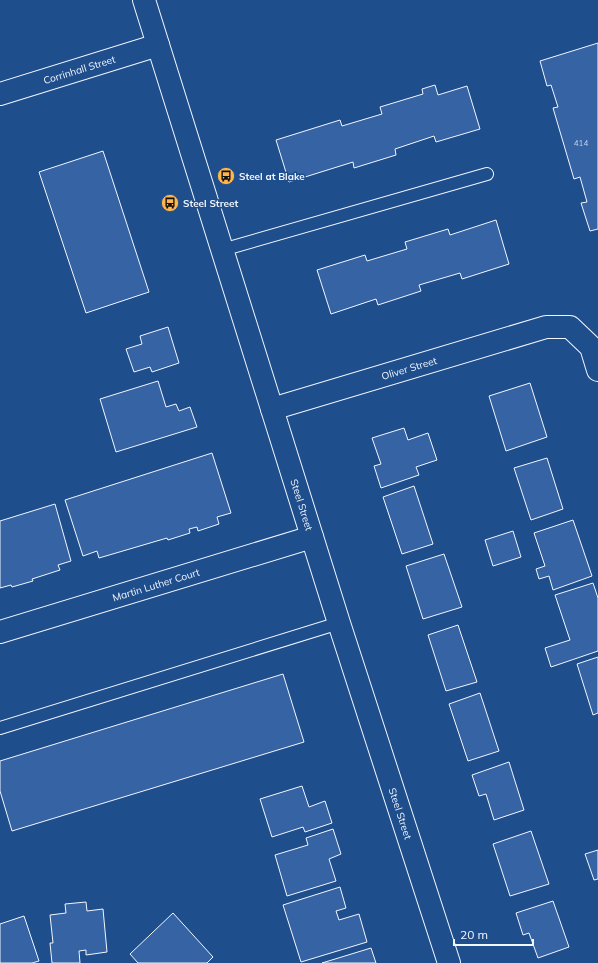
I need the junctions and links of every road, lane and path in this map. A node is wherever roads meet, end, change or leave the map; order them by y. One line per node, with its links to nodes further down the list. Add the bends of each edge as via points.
1 (144, 0): 2 (street, Steel Street)
2 (158, 45): 3 (street, Corrinhall Street); 5 (street, Steel Street)
3 (0, 94)
4 (487, 174): 5 (lane)
5 (222, 250): 7 (street, Steel Street)
6 (598, 370): 7 (street, Oliver Street, via 591,347 570,327 546,327)
7 (272, 408): 8 (street, Steel Street)
8 (312, 537): 9 (street, Steel Street); 10 (street, Martin Luther Court)
9 (339, 623): 11 (lane); 12 (street, Steel Street)
10 (0, 632)
11 (0, 728)
12 (449, 963)

